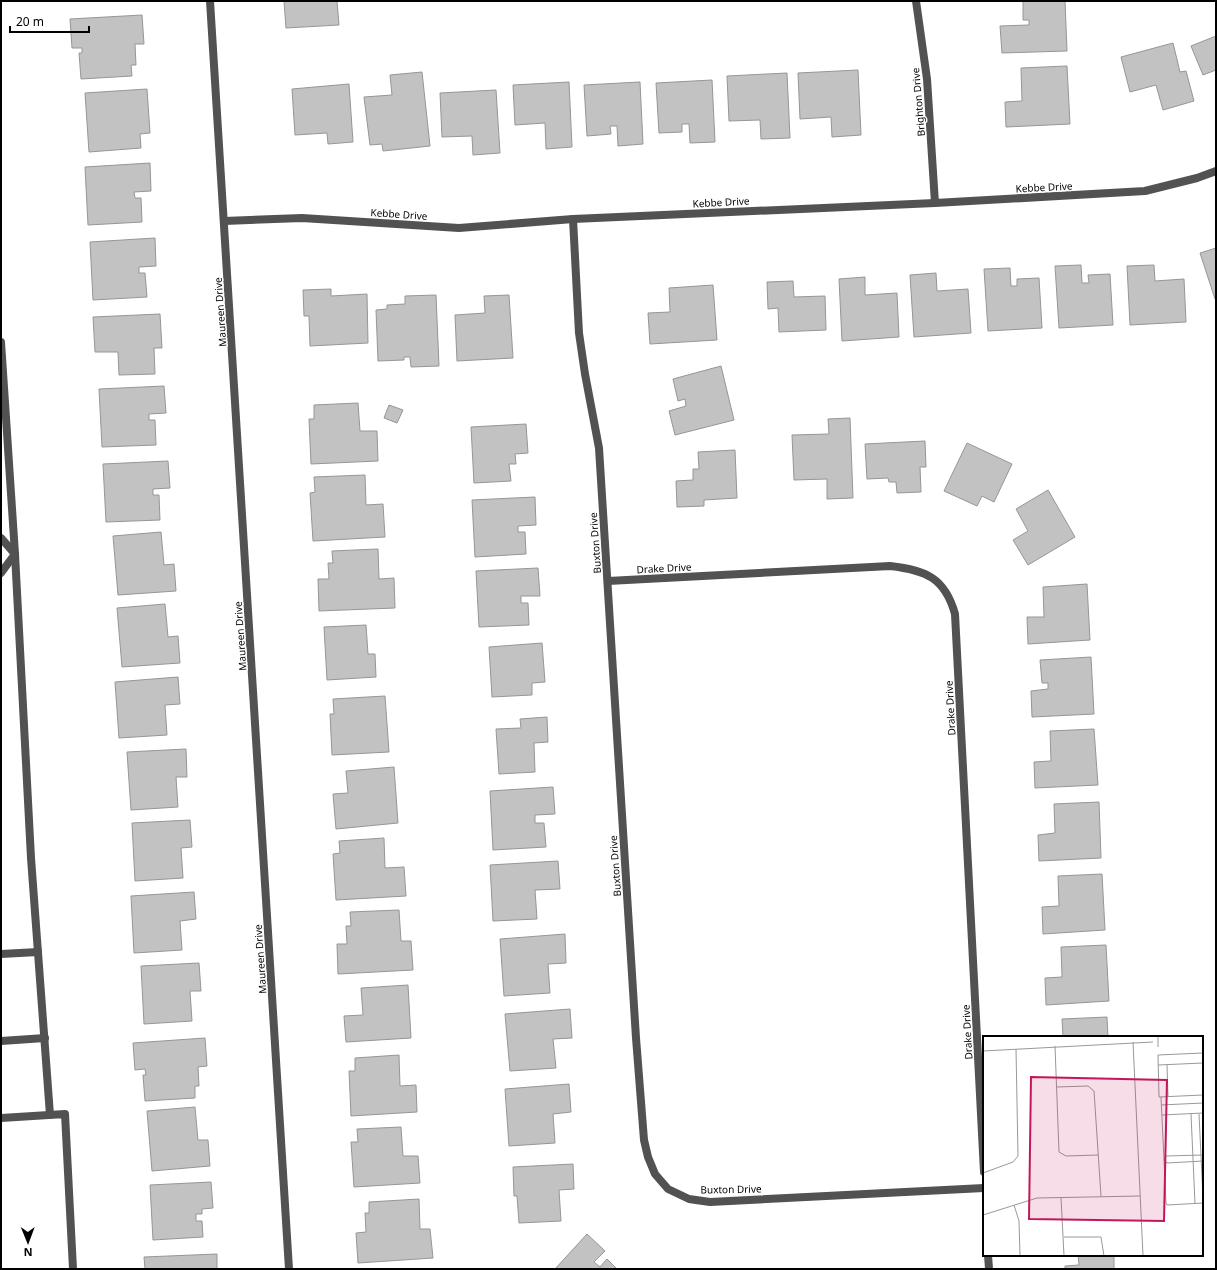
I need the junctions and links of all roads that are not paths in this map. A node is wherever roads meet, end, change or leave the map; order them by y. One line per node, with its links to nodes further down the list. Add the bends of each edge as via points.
1 (210, 1): 6 (street, Maureen Drive)
2 (916, 1): 4 (street, Brighton Drive, via 926,79)
3 (1216, 171): 4 (street, Kebbe Drive, via 1145,191)
4 (935, 203): 5 (street, Kebbe Drive)
5 (573, 219): 6 (street, Kebbe Drive, via 459,228 302,218); 11 (street, Buxton Drive, via 579,333 599,448)
6 (224, 221): 22 (street, Maureen Drive)
7 (1, 342): 9 (street)
8 (1, 538): 9 (street)
9 (15, 554): 10 (street); 12 (street)
10 (1, 573)
11 (608, 580): 18 (street, Drake Drive, via 890,566 919,572 934,579 944,588 955,614); 19 (street, Buxton Drive, via 637,1054 644,1140 655,1174 668,1189 689,1199 710,1202)
12 (38, 952): 13 (street); 14 (street)
13 (1, 954)
14 (45, 1038): 15 (street); 16 (street)
15 (1, 1041)
16 (50, 1115): 17 (street); 21 (street, via 65,1114)
17 (1, 1118)
18 (983, 1153)
19 (983, 1188)
20 (988, 1256): 23 (street)
21 (73, 1269)
22 (289, 1269)
23 (989, 1269)

